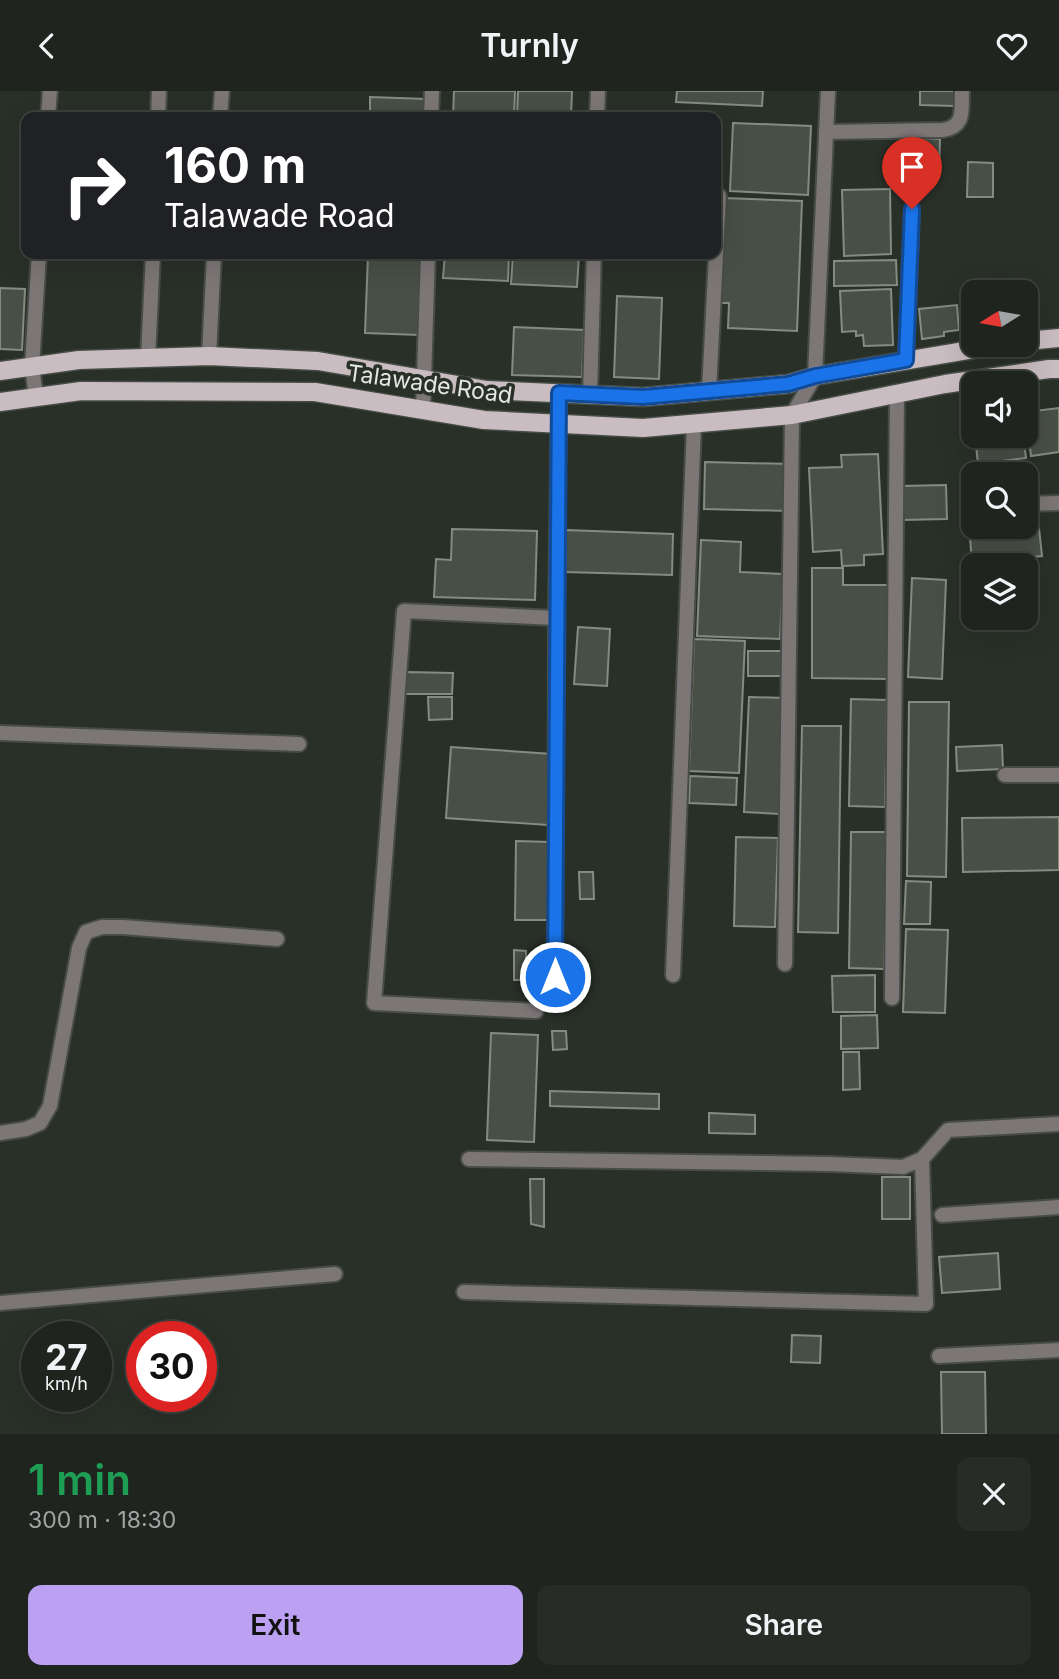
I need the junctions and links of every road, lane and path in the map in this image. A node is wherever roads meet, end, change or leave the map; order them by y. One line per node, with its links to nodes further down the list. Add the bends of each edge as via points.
1 (50, 91): 8 (street)
2 (159, 91): 9 (street)
3 (222, 91): 10 (street)
4 (432, 91): 11 (street)
5 (598, 91): 12 (street)
6 (828, 91): 13 (street)
7 (962, 91): 13 (street, via 959,123 954,128)
8 (48, 112)
9 (158, 112)
10 (220, 112)
11 (431, 112)
12 (597, 112)
13 (826, 132): 30 (street)
14 (912, 209): 26 (street)
15 (39, 259): 27 (street)
16 (153, 259): 25 (street)
17 (214, 259): 24 (street)
18 (428, 259): 31 (street)
19 (594, 259): 34 (street)
20 (716, 259): 32 (street)
21 (1059, 338): 22 (main road)
22 (1038, 340)
23 (961, 351): 26 (main road, Talawade Road)
24 (209, 356): 25 (main road, Talawade Road); 31 (main road, Talawade Road, via 318,361)
25 (148, 357): 27 (main road, Talawade Road)
26 (906, 360): 30 (main road, Talawade Road)
27 (32, 366): 29 (main road, Talawade Road); 36 (street)
28 (1059, 369): 35 (main road, Talawade Road)
29 (0, 371)
30 (815, 376): 32 (main road, Talawade Road, via 788,384); 39 (street)
31 (424, 379): 33 (main road, Talawade Road, via 487,390); 38 (street)
32 (709, 391): 34 (main road, Talawade Road, via 643,397)
33 (559, 393): 34 (main road, Talawade Road); 40 (street)
34 (590, 394)
35 (897, 394): 39 (main road, Talawade Road); 53 (street)
36 (36, 397): 37 (main road, Talawade Road); 38 (main road, Talawade Road, via 81,391 315,392)
37 (0, 402)
38 (423, 410): 40 (main road, Talawade Road, via 484,421)
39 (792, 415): 41 (main road, Talawade Road); 50 (street)
40 (558, 423): 41 (main road, Talawade Road, via 643,428); 44 (street)
41 (694, 424): 51 (street)
42 (1059, 503): 43 (street)
43 (1038, 504)
44 (556, 618): 52 (street); 54 (street, via 404,611 374,1003)
45 (0, 733): 46 (street)
46 (299, 744)
47 (1005, 775): 48 (street)
48 (1059, 775)
49 (277, 939): 56 (street, via 122,927 86,932 79,948 50,1106 40,1123)
50 (785, 964)
51 (673, 975)
52 (555, 977)
53 (892, 998)
54 (536, 1010)
55 (1059, 1124): 58 (street, via 948,1130)
56 (0, 1133)
57 (469, 1159): 58 (street, via 903,1167)
58 (922, 1159): 62 (street, via 926,1304)
59 (1059, 1207): 60 (street)
60 (942, 1215)
61 (334, 1274): 63 (street)
62 (464, 1292)
63 (0, 1303)
64 (1059, 1349): 65 (street)
65 (939, 1356)

